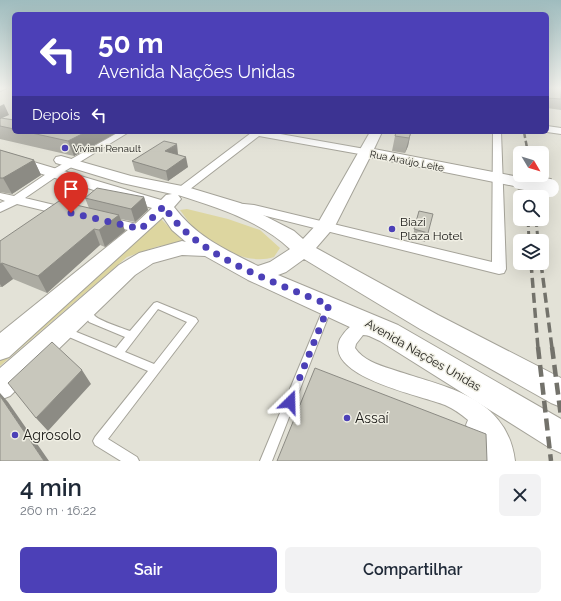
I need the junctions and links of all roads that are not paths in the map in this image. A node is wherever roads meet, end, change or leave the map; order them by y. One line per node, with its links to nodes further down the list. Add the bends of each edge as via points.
1 (549, 129): 2 (street)
2 (561, 131)
3 (122, 134): 11 (street)
4 (253, 134): 15 (street)
5 (267, 134): 9 (street, Rua Araújo Leite)
6 (375, 134): 9 (main road)
7 (497, 134): 13 (street)
8 (0, 144): 11 (main road)
9 (365, 152): 13 (main road, Rua Araújo Leite); 23 (main road)
10 (0, 156): 12 (main road)
11 (72, 163): 12 (street); 15 (main road, via 128,180)
12 (56, 172): 17 (street); 18 (main road)
13 (499, 178): 14 (main road, Rua Araújo Leite, bridge); 23 (street, via 499,269)
14 (556, 189)
15 (181, 191): 18 (main road); 19 (main road)
16 (0, 196): 17 (street)
17 (15, 200): 20 (street); 21 (street)
18 (164, 206): 19 (main road, via 204,204); 24 (main road); 25 (main road, Avenida Nações Unidas, via 179,226)
19 (234, 207): 23 (street, via 254,209); 26 (main road, via 287,236)
20 (0, 208)
21 (82, 215)
22 (96, 219): 24 (street)
23 (326, 226): 26 (main road)
24 (141, 229): 34 (main road)
25 (209, 250): 27 (main road, Avenida Nações Unidas); 29 (main road, via 182,248 146,258 127,270)
26 (304, 250): 27 (main road, via 278,267); 38 (main road, via 429,322)
27 (256, 274): 28 (main road, Avenida Nações Unidas)
28 (329, 305): 30 (main road, Avenida Nações Unidas); 41 (lane)
29 (85, 309): 32 (lane, via 92,319); 33 (main road)
30 (355, 317): 31 (main road, Avenida Nações Unidas); 42 (street, via 342,342 342,352 347,358 366,373 457,409 472,419 487,434)
31 (389, 333): 39 (main road, Avenida Nações Unidas); 43 (street, via 360,328 346,346 346,351 372,372 458,401 478,415 496,433)
32 (132, 336): 35 (lane); 36 (lane, via 157,305 193,321)
33 (51, 340): 35 (lane, via 69,333); 37 (main road)
34 (0, 349)
35 (118, 353): 36 (lane)
36 (155, 369): 40 (lane, via 99,441)
37 (0, 386)
38 (561, 393)
39 (561, 436)
40 (133, 461)
41 (266, 461)
42 (493, 461)
43 (504, 461)

